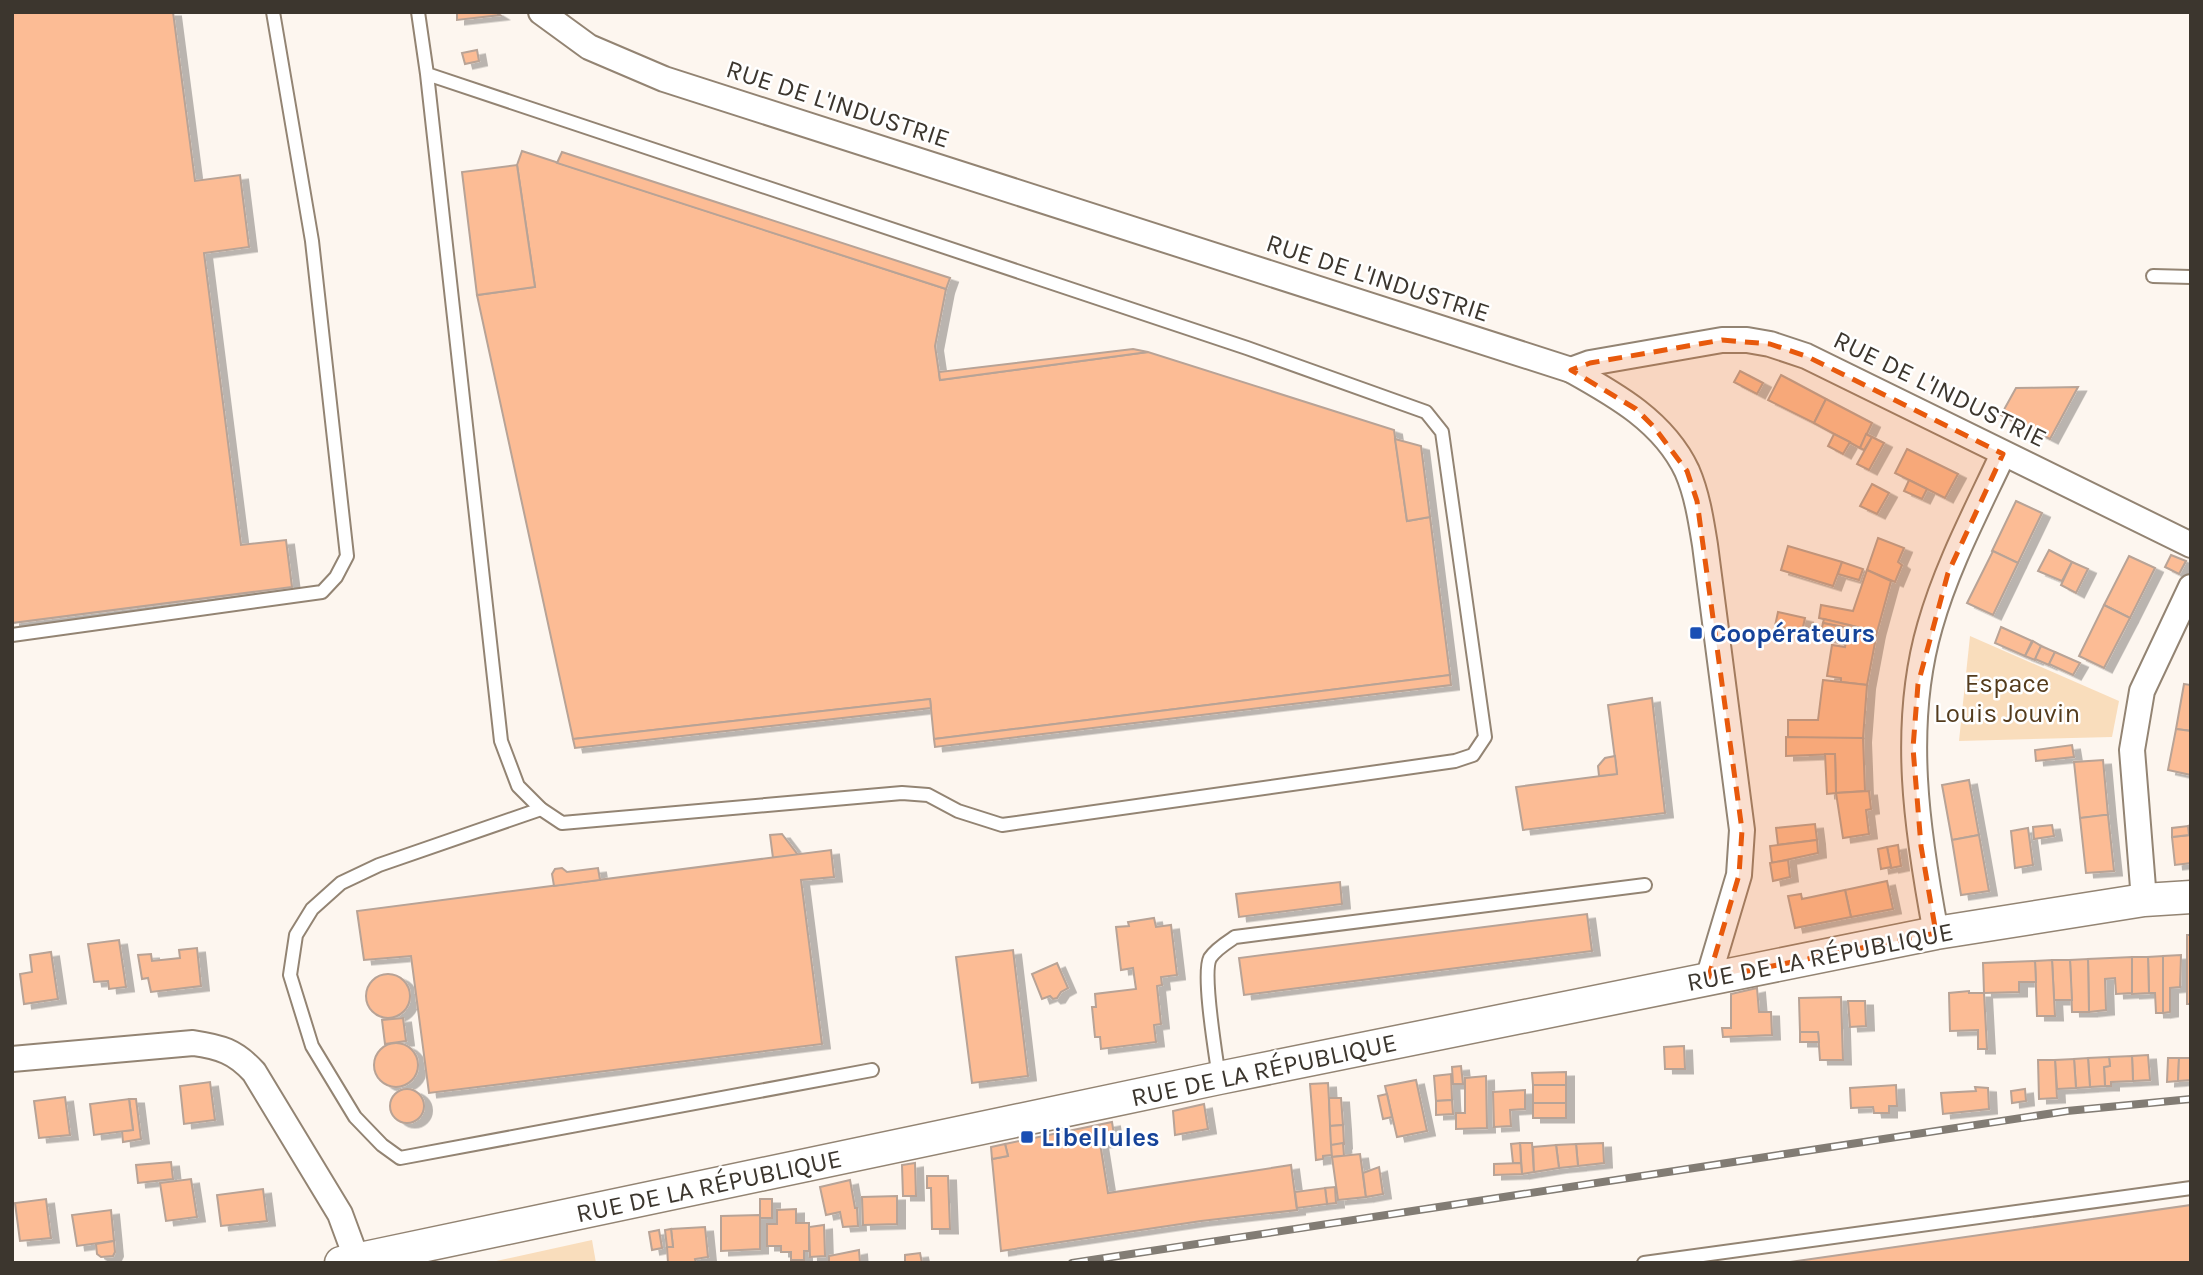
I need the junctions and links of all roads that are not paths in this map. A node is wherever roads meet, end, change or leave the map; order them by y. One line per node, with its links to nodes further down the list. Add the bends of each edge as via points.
1 (273, 12): 11 (lane, via 312,241 347,556 323,592)
2 (418, 12): 4 (lane)
3 (541, 12): 7 (street, RUE DE L'INDUSTRIE, via 589,47 664,79)
4 (427, 74): 12 (lane, via 502,741 518,786); 12 (lane, via 1247,348 1426,412 1442,432 1485,737 1473,755 1002,825 958,811 928,795 902,793 562,822)
5 (2153, 276): 6 (lane)
6 (2191, 277)
7 (1570, 370): 8 (street, RUE DE L'INDUSTRIE, via 1722,340 1770,344 1806,356); 17 (street, via 1610,391 1654,427 1687,471 1697,501 1742,830 1738,875)
8 (2003, 454): 9 (street, RUE DE L'INDUSTRIE); 16 (street, via 1948,573 1929,627 1918,684 1914,761 1921,846)
9 (2191, 545)
10 (2191, 587): 15 (street, via 2142,691 2132,750)
11 (12, 635)
12 (541, 809): 19 (lane, via 379,865 341,883 312,909 296,935 289,975 312,1046 355,1117 382,1145 400,1158)
13 (1645, 885): 20 (lane, via 1235,937 1209,960 1208,992)
14 (2191, 897): 15 (street, RUE DE LA RÉPUBLIQUE)
15 (2144, 900): 16 (street, RUE DE LA RÉPUBLIQUE)
16 (1936, 933): 17 (street, RUE DE LA RÉPUBLIQUE)
17 (1708, 979): 20 (street, RUE DE LA RÉPUBLIQUE)
18 (12, 1059): 22 (street, via 193,1043 220,1047 243,1060 340,1214)
19 (872, 1070)
20 (1219, 1078): 22 (street, RUE DE LA RÉPUBLIQUE)
21 (2191, 1188): 23 (lane)
22 (349, 1261)
23 (1644, 1263)

